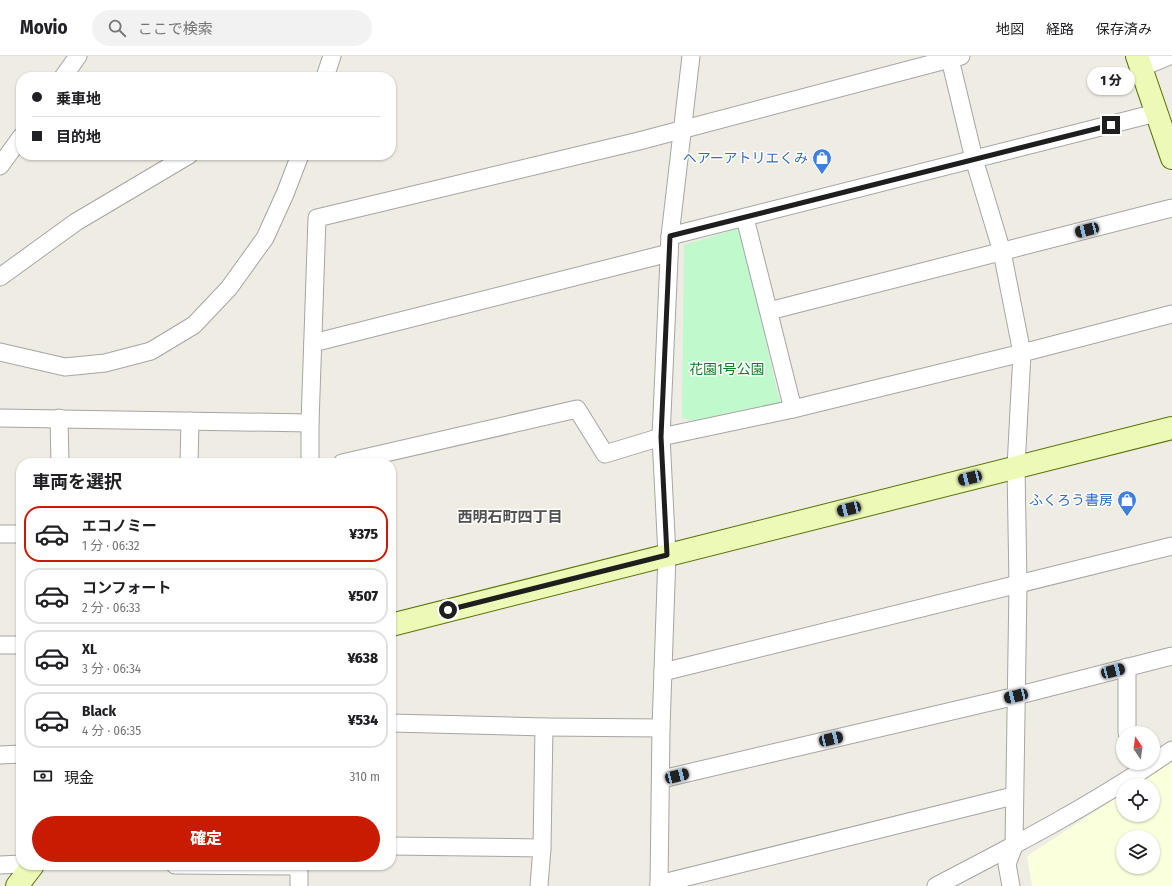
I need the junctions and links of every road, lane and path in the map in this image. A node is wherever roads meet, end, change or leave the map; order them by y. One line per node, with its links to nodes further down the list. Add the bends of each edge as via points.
1 (78, 56): 7 (street)
2 (332, 56): 8 (street)
3 (691, 56): 10 (street)
4 (1169, 56): 6 (street)
5 (956, 57): 10 (street); 13 (street)
6 (1139, 62): 9 (street)
7 (67, 72)
8 (327, 72)
9 (1156, 113): 12 (street); 13 (street)
10 (682, 129): 19 (street); 25 (street, via 317,218)
11 (16, 143): 16 (street)
12 (1172, 158)
13 (974, 159): 18 (street); 20 (street)
14 (181, 160): 22 (street, via 76,222)
15 (298, 160): 26 (street, via 266,238 229,288 194,325 152,351 105,363 65,367)
16 (0, 166)
17 (1172, 208): 20 (street)
18 (745, 218): 19 (street); 23 (street)
19 (670, 236): 21 (street)
20 (1002, 252): 23 (street); 27 (street)
21 (669, 253): 25 (street); 34 (street)
22 (0, 277)
23 (769, 311): 28 (street)
24 (1172, 314): 27 (street)
25 (313, 343): 32 (street)
26 (0, 352)
27 (1022, 353): 28 (street); 39 (street)
28 (793, 409): 34 (street)
29 (0, 418): 30 (street)
30 (59, 418): 31 (street); 35 (street)
31 (190, 421): 32 (street); 36 (street)
32 (310, 423): 37 (street)
33 (1172, 428): 39 (street)
34 (661, 437): 38 (street, via 605,454 577,409); 43 (street)
35 (60, 458)
36 (189, 458)
37 (310, 458)
38 (364, 458)
39 (1016, 467): 43 (street); 44 (street)
40 (0, 534): 41 (street)
41 (16, 534)
42 (1172, 546): 44 (street)
43 (667, 555): 45 (street); 50 (street)
44 (1018, 585): 50 (street); 51 (street)
45 (396, 624)
46 (0, 645): 47 (street)
47 (16, 646)
48 (1172, 656): 49 (street)
49 (1127, 667): 51 (street); 53 (street)
50 (663, 672): 55 (street)
51 (1016, 696): 60 (street); 62 (street)
52 (396, 723): 54 (street)
53 (1127, 726)
54 (544, 727): 55 (street); 65 (street)
55 (661, 728): 60 (street)
56 (1172, 750): 59 (street)
57 (16, 754): 58 (street)
58 (0, 755)
59 (1132, 778)
60 (662, 779): 70 (street)
61 (1116, 788): 64 (street)
62 (1014, 796): 64 (street); 70 (street)
63 (396, 846): 65 (street)
64 (1014, 846): 74 (street); 75 (street, via 1007,864)
65 (542, 848): 73 (street)
66 (0, 864): 67 (street)
67 (16, 864)
68 (29, 870): 71 (street)
69 (299, 870): 72 (street)
70 (659, 885)
71 (17, 886)
72 (299, 886)
73 (539, 886)
74 (936, 886)
75 (1011, 886)

